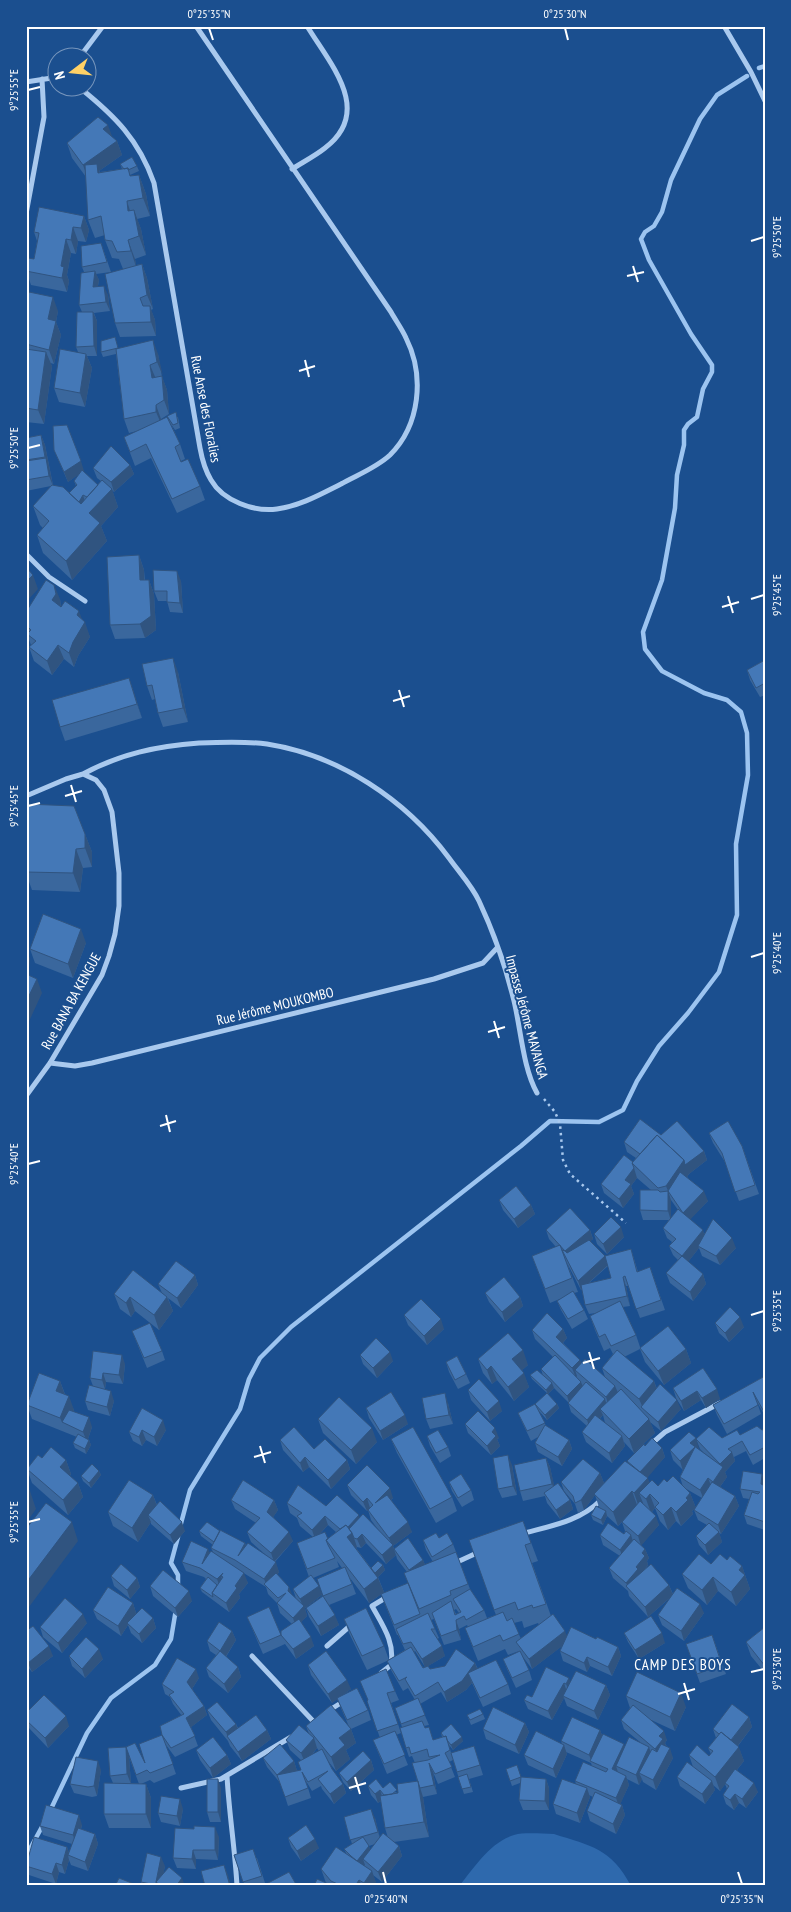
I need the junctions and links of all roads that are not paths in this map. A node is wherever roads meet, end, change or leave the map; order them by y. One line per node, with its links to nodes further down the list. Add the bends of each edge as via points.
1 (103, 26): 5 (street)
2 (196, 26): 11 (street, Rue Anse des Floralies)
3 (307, 26): 11 (street, via 337,76 348,110 334,139)
4 (724, 26): 10 (street)
5 (86, 48)
6 (48, 78): 7 (street)
7 (42, 79): 8 (street); 12 (street, via 44,117)
8 (26, 82)
9 (91, 98): 11 (street, Rue Anse des Floralies, via 125,128 147,164 154,183 204,467 215,486 231,500 255,508 277,509 308,500 389,456 405,435 418,391 416,368 407,339)
10 (765, 102)
11 (292, 169)
12 (26, 214)
13 (26, 554): 14 (street, via 49,578)
14 (85, 601)
15 (83, 774): 16 (street); 17 (street, Impasse Jérôme MAVANGA, via 148,748 212,742 268,744 331,763 381,791 421,824 479,900); 18 (street, Rue BANA BA KENGUE, via 96,780 104,790 112,812 119,906 110,956 102,975)
16 (26, 796)
17 (497, 948): 18 (street, Rue Jérôme MOUKOMBO, via 483,963 434,978 92,1063 74,1066); 19 (street, Impasse Jérôme MAVANGA, via 514,1001 530,1077)
18 (50, 1063): 20 (street, Rue BANA BA KENGUE)
19 (538, 1093)
20 (26, 1096)
21 (728, 1398): 22 (street, via 665,1432)
22 (646, 1450)
23 (605, 1495): 24 (street, via 580,1516 565,1523)
24 (512, 1536)
25 (482, 1550): 26 (street)
26 (451, 1565)
27 (393, 1593): 28 (street)
28 (372, 1606): 29 (street); 33 (street, via 390,1640 393,1654 391,1665)
29 (366, 1612)
30 (353, 1623): 31 (street)
31 (327, 1646)
32 (252, 1656): 34 (street, via 311,1723)
33 (374, 1678)
34 (348, 1698)
35 (296, 1734): 36 (street)
36 (227, 1776): 37 (street); 38 (street)
37 (181, 1788)
38 (237, 1886)

